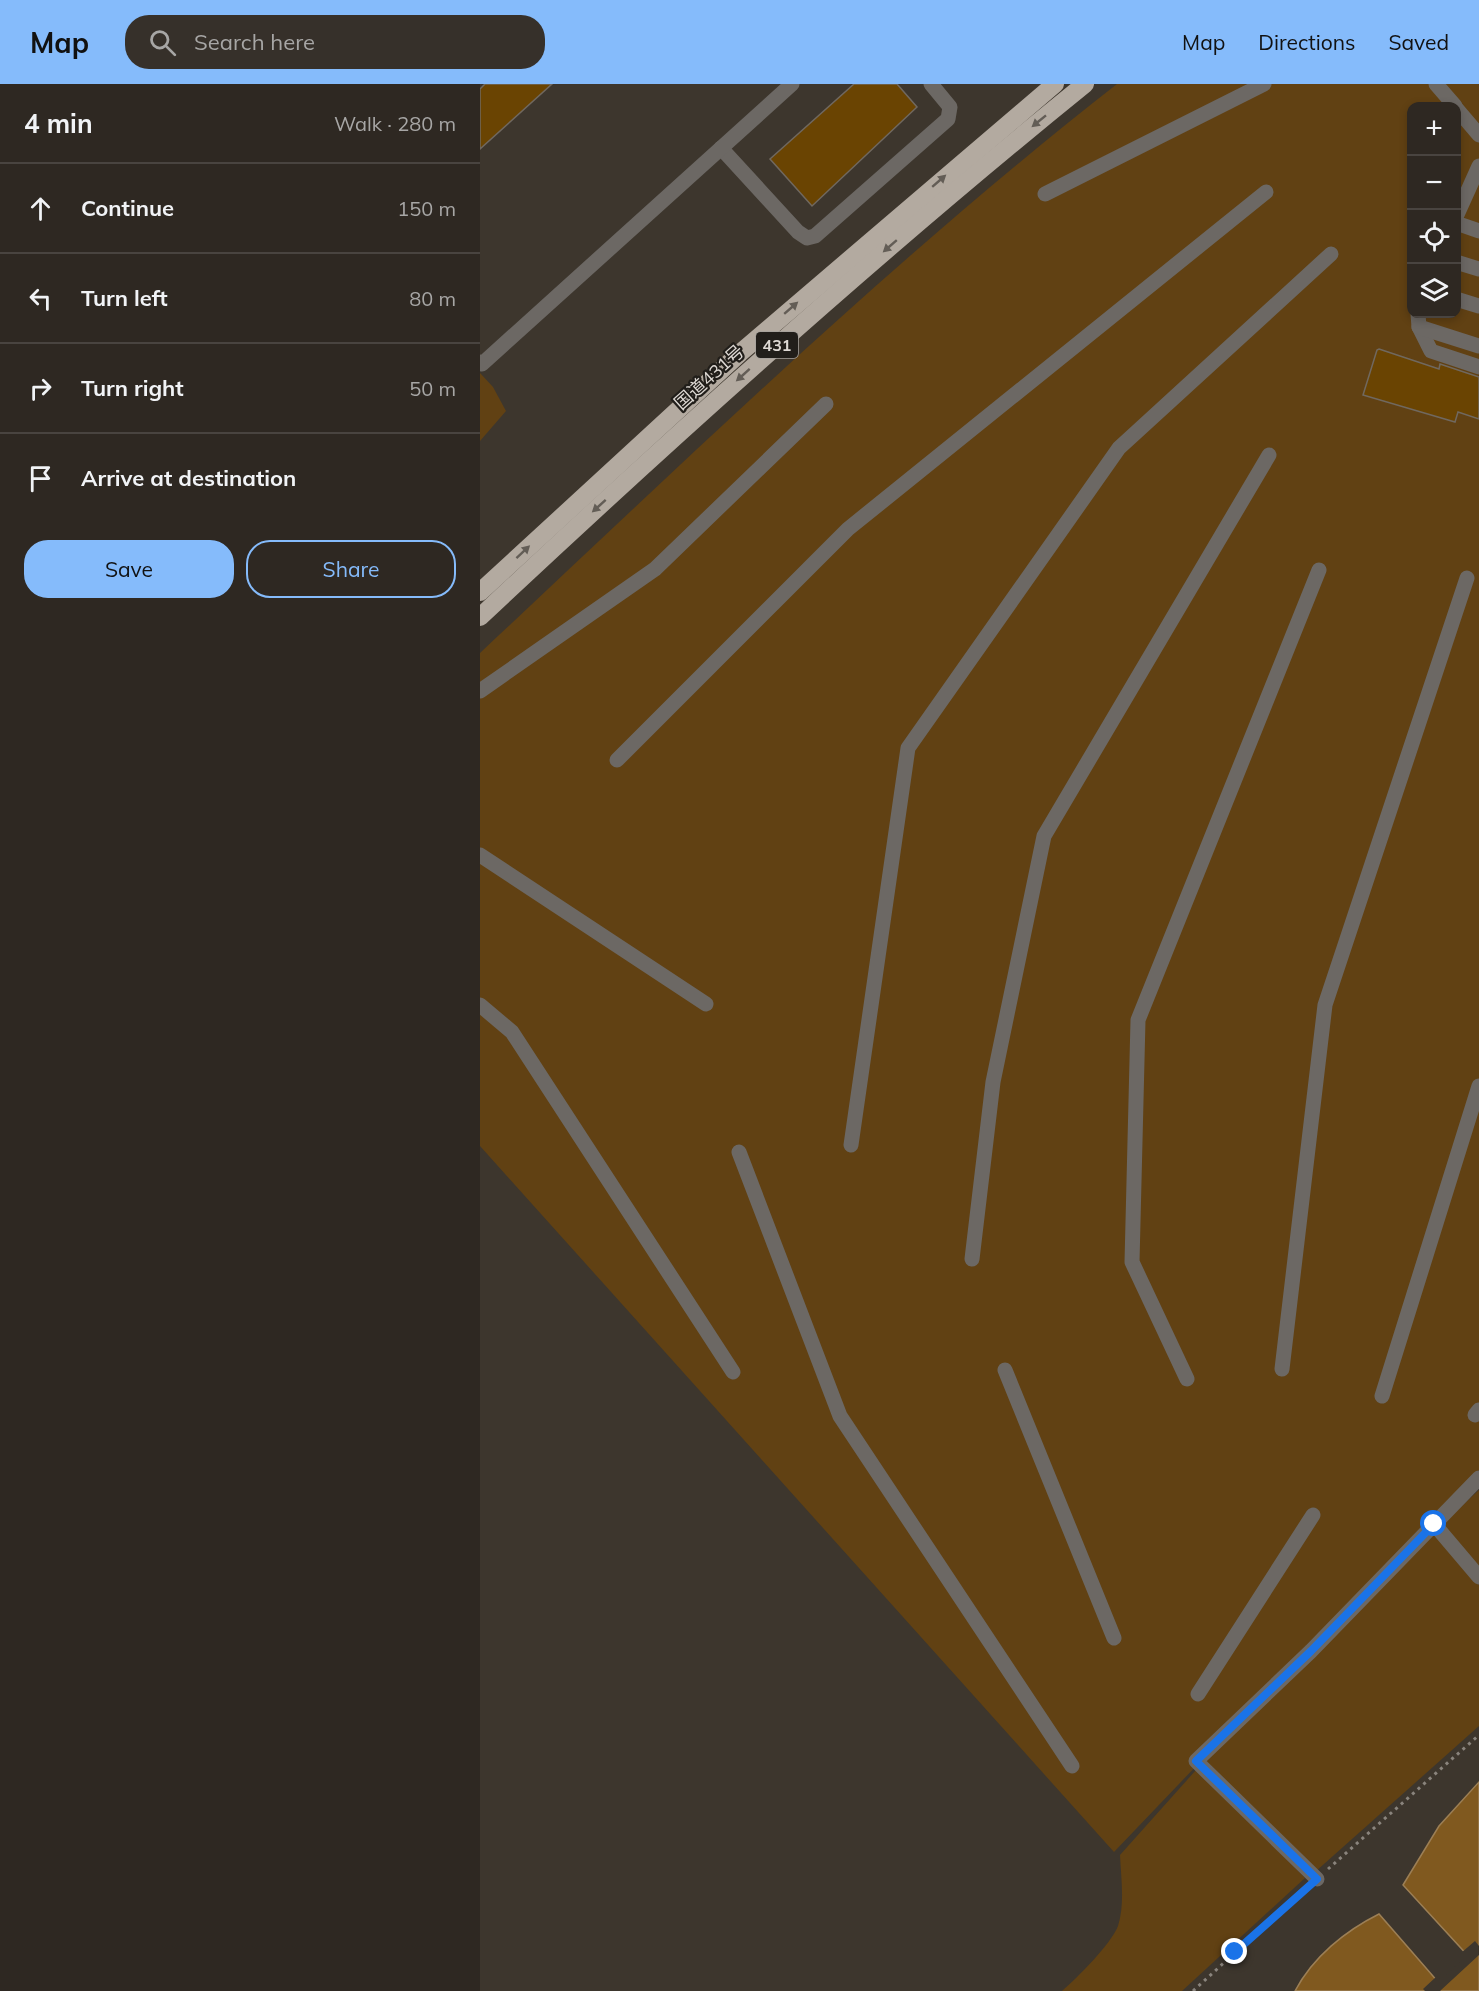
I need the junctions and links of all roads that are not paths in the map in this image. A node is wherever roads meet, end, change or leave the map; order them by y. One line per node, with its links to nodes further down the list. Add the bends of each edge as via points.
1 (792, 84): 10 (street)
2 (931, 84): 10 (street, via 950,107 948,119 815,236 807,238 798,232)
3 (1055, 84): 30 (highway, 国道431号 / 431, one-way to 3, via 740,353)
4 (1085, 84): 31 (highway, 国道431号 / 431, one-way to 31, via 976,172 755,363)
5 (1264, 84): 13 (street)
6 (1436, 84): 7 (street)
7 (1452, 102)
8 (1461, 113): 9 (street)
9 (1479, 135)
10 (721, 148): 24 (street)
11 (1479, 166): 14 (street)
12 (1266, 192): 33 (street, via 848,529)
13 (1045, 194)
14 (1459, 210)
15 (1461, 225): 16 (street)
16 (1479, 231)
17 (1331, 254): 38 (street, via 1119,448 908,748)
18 (1461, 264): 19 (street)
19 (1479, 269)
20 (1461, 301): 21 (street)
21 (1479, 306)
22 (1419, 320): 23 (street); 25 (street, via 1431,351)
23 (1479, 346)
24 (480, 362)
25 (1479, 367)
26 (826, 404): 32 (street, via 655,569)
27 (1269, 455): 40 (street, via 1044,836 993,1082)
28 (1318, 570): 44 (street, via 1138,1020 1132,1262)
29 (1467, 578): 41 (street, via 1325,1005)
30 (480, 592)
31 (480, 617)
32 (480, 691)
33 (617, 760)
34 (480, 855): 35 (street)
35 (706, 1004)
36 (480, 1005): 43 (street, via 512,1032)
37 (1479, 1086): 45 (street)
38 (851, 1145)
39 (739, 1152): 52 (street, via 840,1416)
40 (972, 1259)
41 (1282, 1369)
42 (1005, 1370): 50 (street)
43 (733, 1372)
44 (1187, 1379)
45 (1383, 1396)
46 (1479, 1478): 48 (street)
47 (1313, 1515): 51 (street)
48 (1434, 1524): 49 (street); 53 (street, via 1311,1651 1196,1761)
49 (1479, 1577)
50 (1114, 1638)
51 (1197, 1694)
52 (1072, 1766)
53 (1317, 1879)

